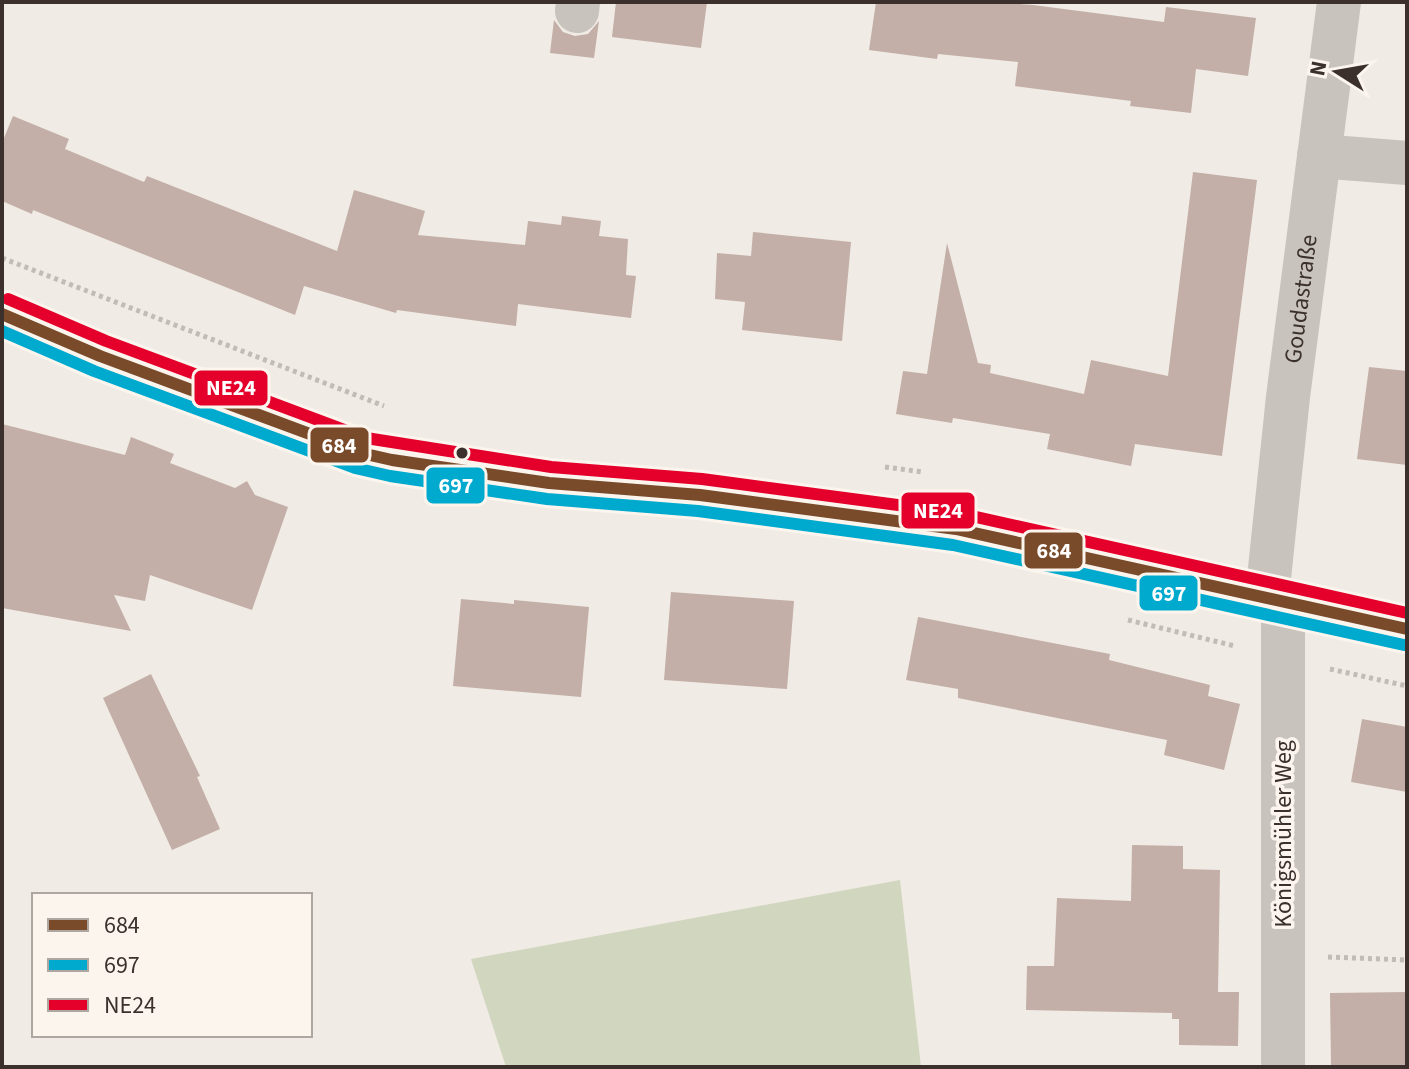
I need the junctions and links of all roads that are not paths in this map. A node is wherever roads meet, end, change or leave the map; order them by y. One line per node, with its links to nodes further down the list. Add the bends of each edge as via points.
1 (1339, 2): 2 (street, Goudastraße)
2 (1319, 156): 3 (street); 5 (street, Goudastraße, via 1288,397)
3 (1407, 163)
4 (2, 314): 5 (main road, via 100,356 392,460 956,529)
5 (1275, 599): 6 (main road); 7 (street, Königsmühler Weg)
6 (1407, 629)
7 (1283, 1067)

